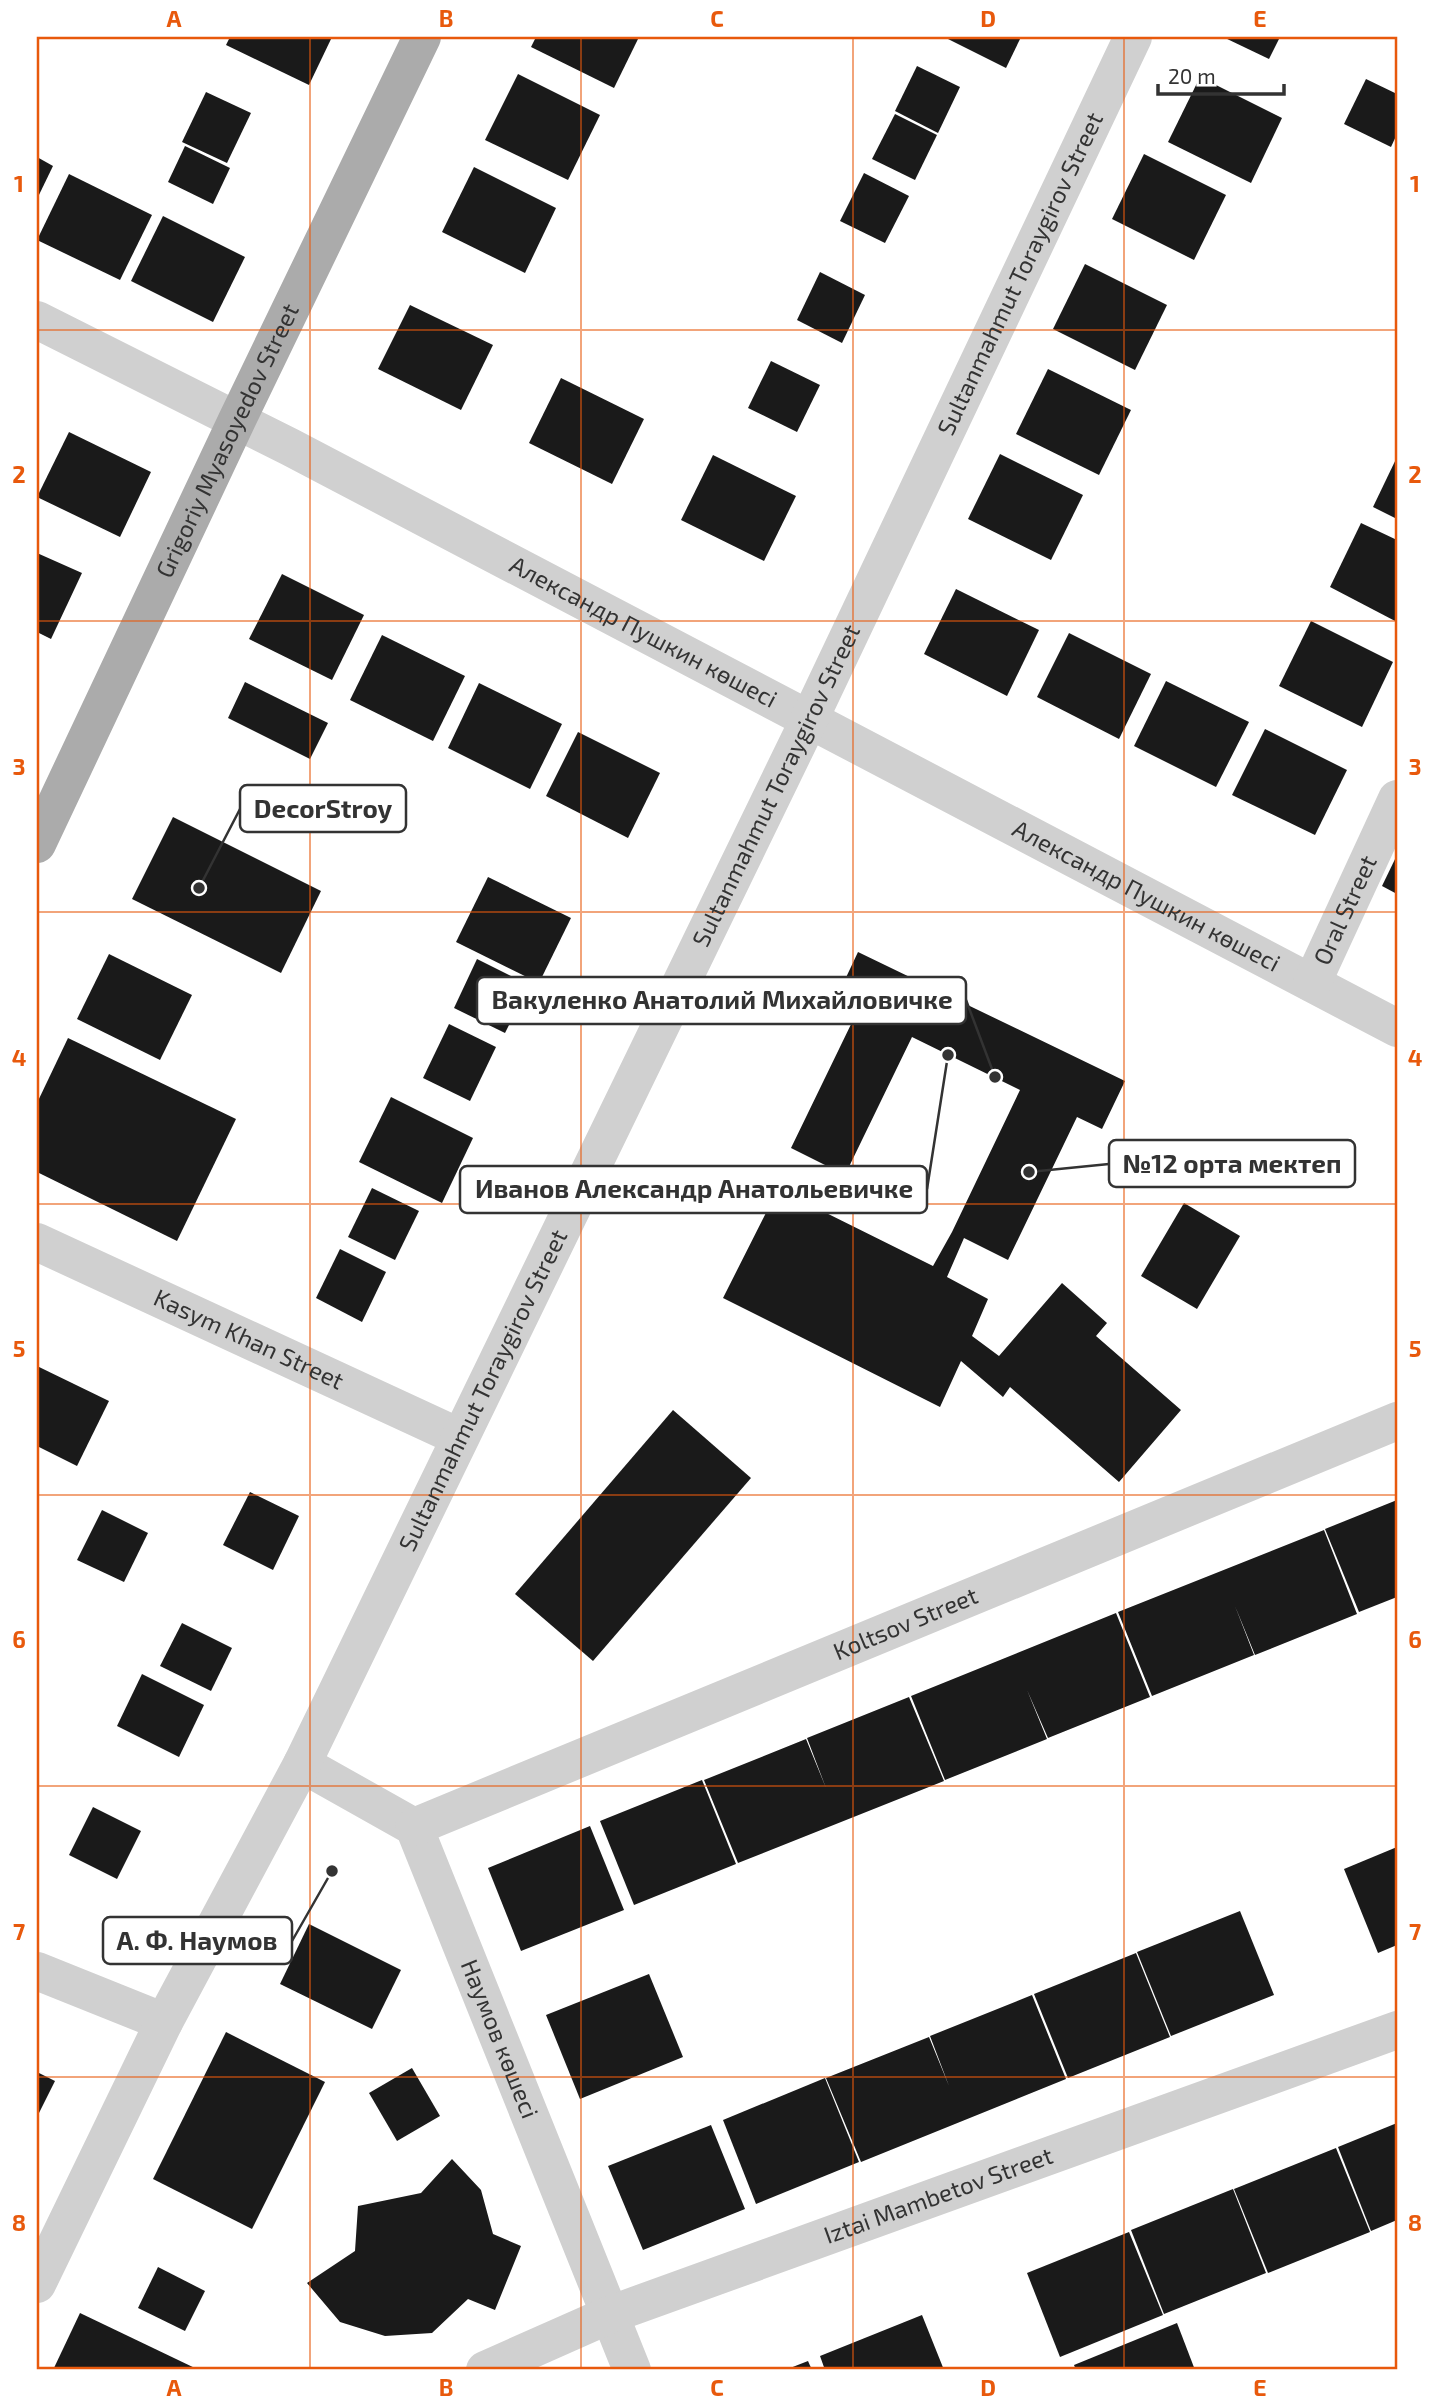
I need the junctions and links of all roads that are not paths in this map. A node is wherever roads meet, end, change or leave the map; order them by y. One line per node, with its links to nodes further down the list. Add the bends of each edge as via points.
1 (422, 37): 4 (main road, Grigoriy Myasoyedov Street)
2 (1133, 37): 5 (street, Sultanmahmut Toraygirov Street)
3 (37, 320): 4 (street, Александр Пушкин көшесі)
4 (237, 420): 5 (street, Александр Пушкин көшесі); 7 (main road, Grigoriy Myasoyedov Street)
5 (809, 720): 8 (street, Александр Пушкин көшесі); 12 (street, Sultanmahmut Toraygirov Street)
6 (1397, 799): 8 (street, Oral Street)
7 (37, 844)
8 (1312, 983): 9 (street, Александр Пушкин көшесі)
9 (1397, 1028)
10 (37, 1242): 12 (street, Kasym Khan Street)
11 (1397, 1421): 14 (street, Koltsov Street)
12 (459, 1437): 13 (street, Sultanmahmut Toraygirov Street)
13 (302, 1764): 14 (street); 16 (street, Sultanmahmut Toraygirov Street)
14 (414, 1827): 19 (street, Наумов көшесі)
15 (37, 1971): 16 (street)
16 (164, 2022): 18 (street, Sultanmahmut Toraygirov Street)
17 (1397, 2030): 19 (street, Iztai Mambetov Street)
18 (37, 2284)
19 (609, 2315): 20 (street, Iztai Mambetov Street); 21 (street, Наумов көшесі)
20 (485, 2370)
21 (632, 2370)

